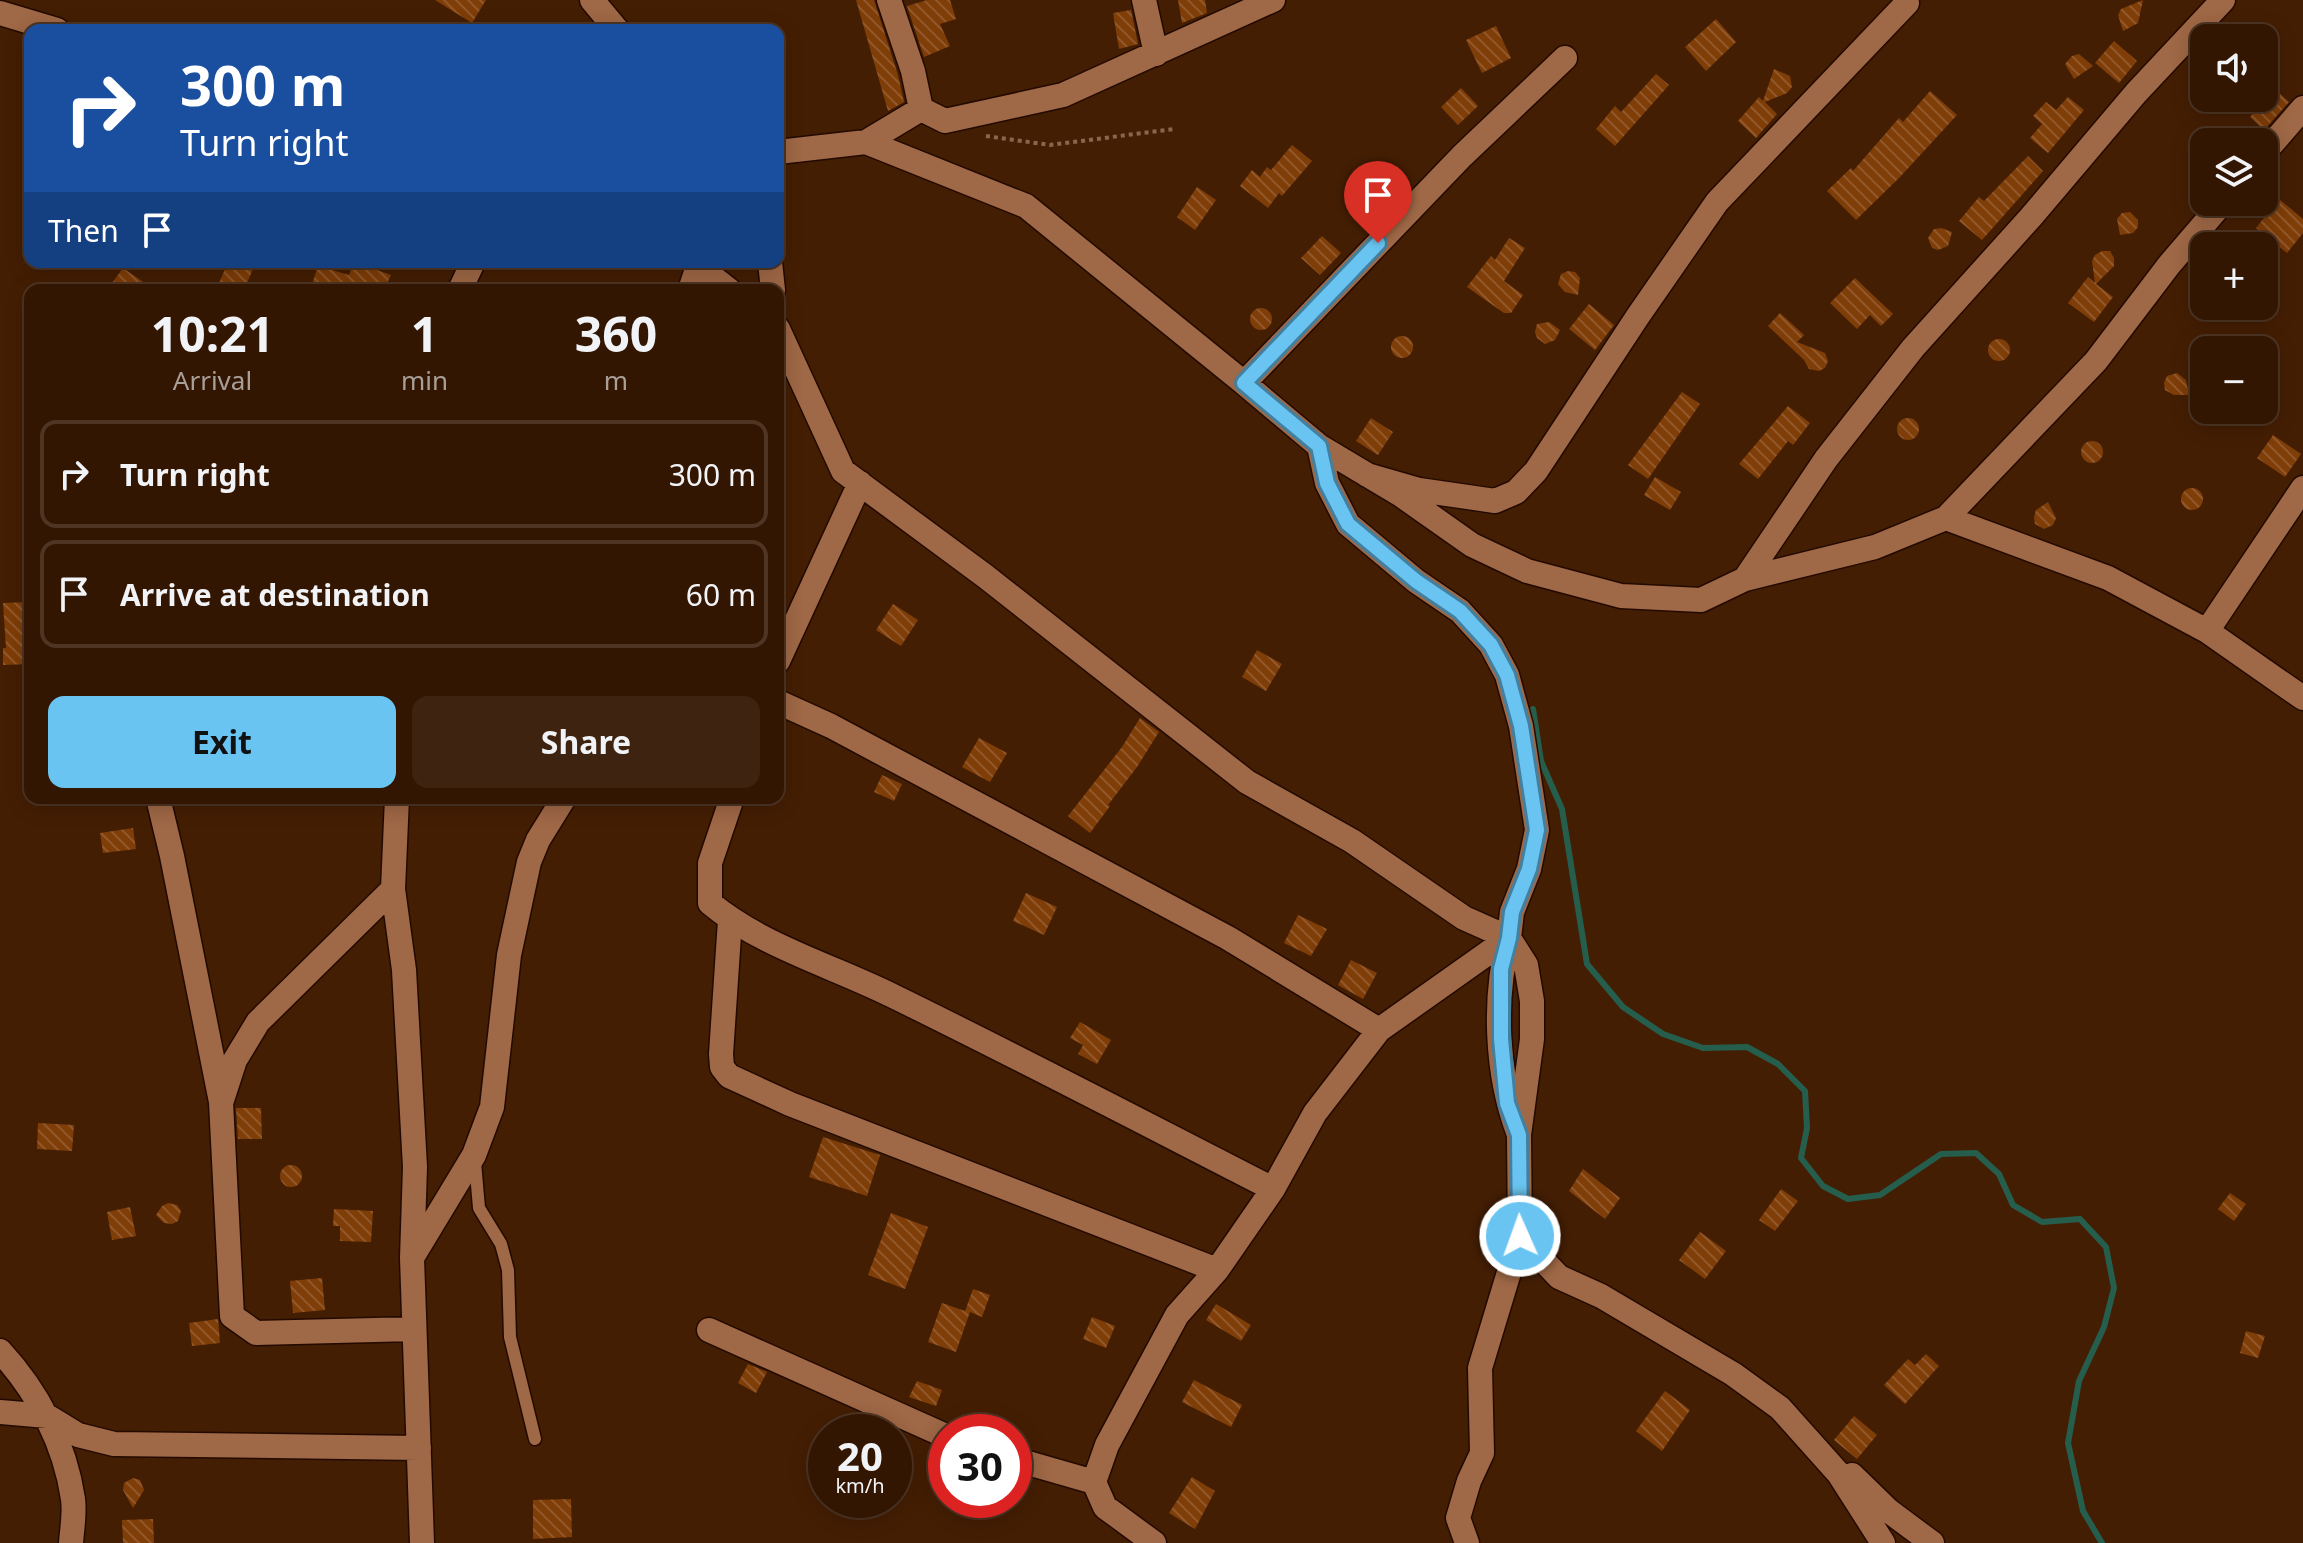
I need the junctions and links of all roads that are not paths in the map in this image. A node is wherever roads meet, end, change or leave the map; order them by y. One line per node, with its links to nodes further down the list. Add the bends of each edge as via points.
1 (592, 0): 9 (street)
2 (889, 0): 13 (street)
3 (1144, 0): 10 (street)
4 (1273, 0): 10 (street)
5 (2223, 0): 27 (street, via 1913,348 1826,459)
6 (1907, 3): 23 (street, via 1717,202 1536,471 1516,492 1495,501 1459,498)
7 (0, 13): 8 (street)
8 (37, 24)
9 (612, 24)
10 (1156, 54): 13 (street, via 1063,95 945,121)
11 (1565, 58): 21 (street, via 1462,156)
12 (2303, 108): 14 (street)
13 (921, 109): 15 (street)
14 (2278, 137)
15 (866, 142): 16 (street); 21 (street, via 1026,206)
16 (784, 151)
17 (2211, 216): 26 (street, via 2096,361)
18 (701, 268): 19 (street)
19 (721, 284)
20 (784, 342): 24 (street, via 843,471)
21 (1244, 383): 22 (street)
22 (1319, 446): 23 (street); 38 (street, via 1327,483 1348,524 1460,611 1491,645 1507,675 1521,726 1537,830)
23 (1367, 475): 27 (street, via 1472,545 1527,571 1621,596 1701,600)
24 (860, 483): 29 (street); 38 (street, via 1247,782 1352,841 1464,918)
25 (2303, 488): 28 (street)
26 (1946, 518): 27 (street, via 1875,547); 28 (street, via 2108,578)
27 (1745, 579)
28 (2207, 631): 30 (street)
29 (784, 648)
30 (2302, 697)
31 (784, 705): 39 (street, via 1228,938)
32 (159, 804): 40 (street)
33 (397, 804): 36 (street)
34 (560, 804): 41 (street, via 529,862 509,955 492,1107)
35 (730, 804): 37 (street, via 710,863 710,903)
36 (393, 889): 40 (street, via 258,1022 235,1060); 44 (street, via 404,970 415,1167)
37 (730, 920): 42 (street, via 893,996); 45 (street, via 721,1054 729,1076)
38 (1509, 938): 39 (street); 43 (street, via 1526,965 1532,1001 1519,1135)
39 (1379, 1030): 42 (street, via 1315,1113)
40 (221, 1102): 46 (street, via 232,1316 256,1333)
41 (474, 1155): 44 (street); 52 (lane, via 479,1208 501,1244 508,1270 510,1337)
42 (1273, 1189): 45 (street)
43 (1520, 1236): 55 (street, via 1559,1277 1733,1374 1780,1408); 60 (street, via 1480,1368 1482,1453 1458,1518)
44 (412, 1258): 46 (street)
45 (1217, 1270): 56 (street, via 1177,1315 1107,1445)
46 (414, 1329): 53 (street)
47 (709, 1330): 51 (street)
48 (0, 1351): 50 (street)
49 (0, 1412): 50 (street)
50 (47, 1416): 53 (street, via 78,1435 114,1444); 57 (street, via 74,1502)
51 (928, 1428)
52 (535, 1439)
53 (419, 1448): 58 (street)
54 (1032, 1464): 56 (street)
55 (1835, 1469): 61 (street); 62 (street, via 1851,1474)
56 (1094, 1482): 59 (street, via 1105,1507)
57 (71, 1543)
58 (422, 1543)
59 (1154, 1543)
60 (1467, 1543)
61 (1883, 1543)
62 (1932, 1543)

